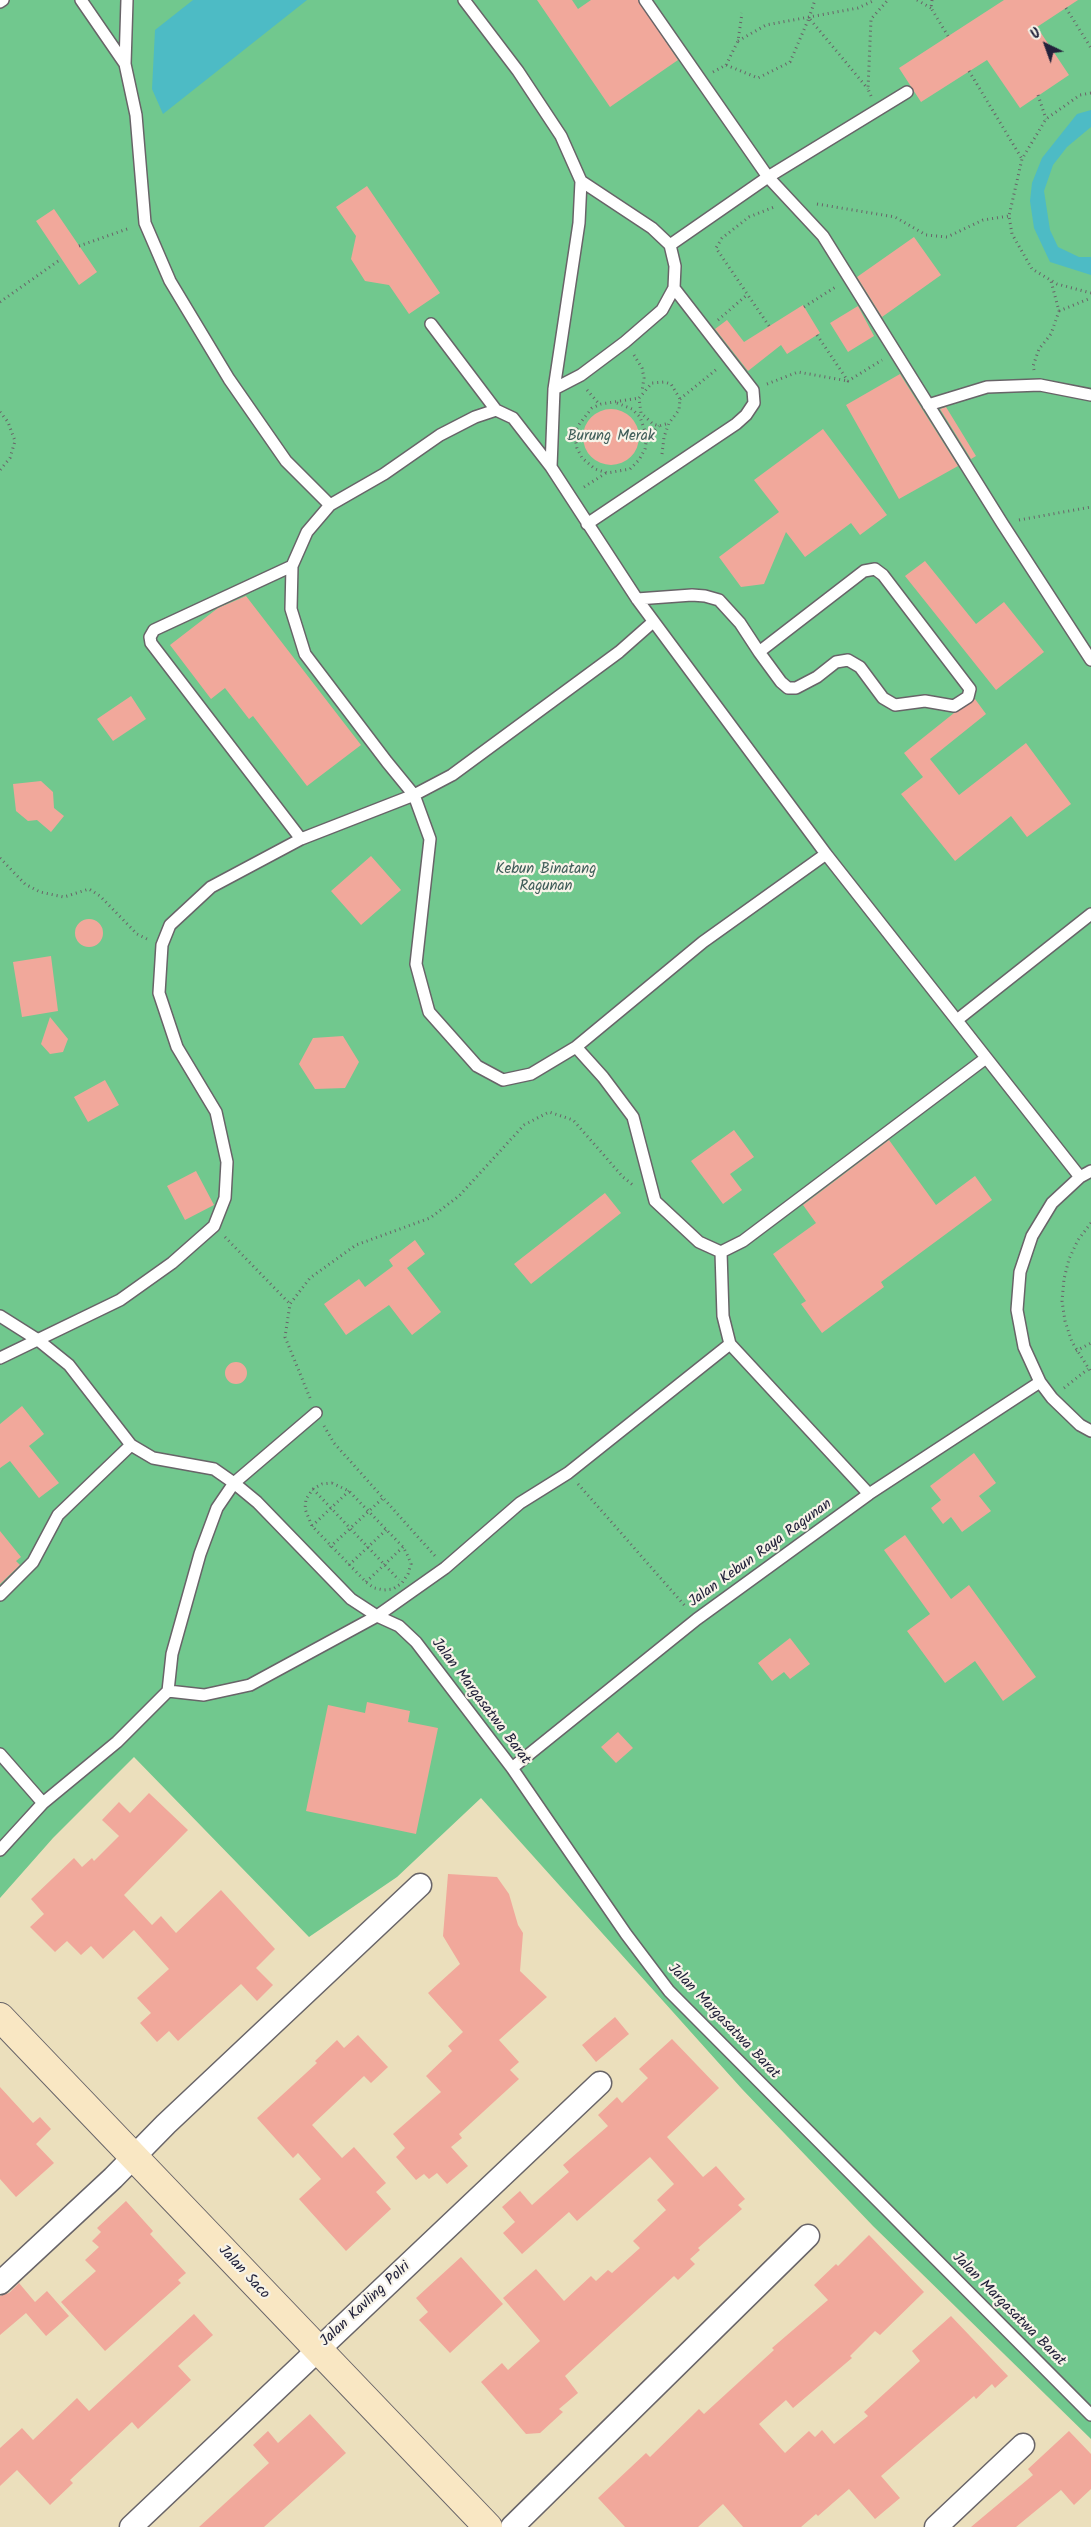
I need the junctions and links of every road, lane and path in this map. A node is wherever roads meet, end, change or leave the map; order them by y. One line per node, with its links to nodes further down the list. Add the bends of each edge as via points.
1 (3, 0): 11 (lane)
2 (81, 0): 19 (lane)
3 (127, 0): 19 (lane)
4 (464, 0): 31 (lane, via 524,79 561,136)
5 (645, 0): 22 (lane)
6 (815, 0): 15 (path)
7 (875, 0): 15 (path, via 858,8)
8 (888, 0): 23 (path, via 871,18)
9 (918, 0): 12 (path)
10 (932, 0): 12 (path)
11 (0, 2)
12 (931, 8): 16 (path)
13 (1066, 8): 18 (path)
14 (742, 13): 17 (path)
15 (809, 18): 17 (path, via 766,25); 20 (path, via 790,62 758,78); 23 (path)
16 (948, 36)
17 (738, 41): 20 (path)
18 (1091, 48)
19 (125, 64): 34 (lane, via 136,115)
20 (726, 65): 22 (path)
21 (970, 71): 29 (path)
22 (701, 81): 30 (lane)
23 (868, 89): 27 (path)
24 (907, 92): 27 (lane)
25 (1091, 93): 28 (path, via 1080,95)
26 (1038, 95): 28 (path)
27 (879, 109): 30 (lane)
28 (1046, 118): 29 (path)
29 (1022, 159): 33 (path)
30 (768, 178): 32 (lane); 35 (lane)
31 (581, 180): 35 (lane, via 652,228); 56 (lane, via 579,223)
32 (790, 202): 33 (path, via 895,217 926,235 947,236 983,220); 38 (lane, via 823,236); 42 (path, via 749,217 722,238 716,248)
33 (1009, 216): 39 (path, via 1012,234 1022,255 1032,269)
34 (145, 223): 36 (path); 73 (lane, via 170,281 229,378 286,461)
35 (670, 245): 40 (lane)
36 (79, 246)
37 (61, 259): 44 (path)
38 (850, 279): 45 (path); 52 (lane)
39 (1051, 281): 41 (path); 46 (path)
40 (674, 288): 49 (lane); 51 (lane, via 662,310)
41 (1091, 293)
42 (748, 294): 48 (path); 49 (path)
43 (1091, 298): 46 (path)
44 (0, 302)
45 (804, 307)
46 (1059, 311): 55 (path, via 1051,334 1039,349 1032,366)
47 (431, 324): 63 (lane)
48 (769, 326)
49 (706, 330): 53 (lane)
50 (817, 336): 54 (path)
51 (625, 342): 56 (lane, via 581,375); 59 (path, via 642,368 644,378)
52 (895, 352): 54 (path); 62 (lane)
53 (729, 360): 57 (lane); 60 (path)
54 (848, 381): 57 (path, via 798,372)
55 (1040, 386): 58 (lane); 62 (lane, via 987,387)
56 (554, 389): 68 (lane)
57 (753, 390): 70 (lane, via 754,403 746,415)
58 (1091, 394)
59 (640, 396): 60 (path, via 652,383 664,382 675,388); 61 (path); 66 (path, via 639,408 644,417)
60 (680, 399): 65 (path, via 677,416)
61 (617, 403): 67 (path, via 632,409 640,417); 71 (path, via 592,408 580,422 575,437 582,458)
62 (928, 405): 75 (lane)
63 (496, 410): 68 (lane, via 513,418); 73 (lane, via 474,417 440,435 384,474)
64 (0, 412): 69 (path, via 8,422 15,441 10,458)
65 (669, 423): 66 (path); 70 (path, via 662,460)
66 (660, 426): 67 (path)
67 (647, 437): 71 (path, via 645,449 634,464)
68 (551, 467): 72 (lane)
69 (0, 470)
70 (666, 472): 76 (lane)
71 (606, 473): 72 (path)
72 (569, 497): 76 (lane)
73 (330, 505): 77 (lane, via 307,532)
74 (1091, 507): 75 (path)
75 (1002, 523): 81 (lane)
76 (587, 524): 78 (lane)
77 (292, 566): 82 (lane, via 291,609 305,654); 83 (lane, via 154,630 150,637 151,643)
78 (637, 599): 79 (lane); 80 (lane, via 692,595 719,600 740,622)
79 (654, 622): 82 (lane, via 506,737 452,775); 84 (lane)
80 (759, 652): 80 (lane, via 864,571 875,569 883,575 970,689 968,697 954,706 925,701 895,705 883,698 860,667 848,660 836,662 796,688 788,688)
81 (1091, 660)
82 (414, 794): 83 (lane); 89 (lane, via 430,839 416,964 429,1012 477,1066 503,1080 531,1074)
83 (301, 839): 87 (lane, via 211,887 170,925)
84 (826, 854): 88 (lane); 89 (lane, via 703,942)
85 (0, 858): 87 (path, via 25,884 40,892 64,897 89,889 137,934)
86 (1091, 914): 88 (lane)
87 (162, 946): 95 (lane, via 159,993 177,1047 216,1112 227,1162 225,1198)
88 (957, 1020): 90 (lane)
89 (576, 1047): 93 (lane, via 633,1117)
90 (986, 1058): 92 (lane); 96 (lane, via 744,1241)
91 (1091, 1171): 92 (lane)
92 (1080, 1177): 106 (lane, via 1052,1203 1032,1236 1020,1272 1017,1310 1024,1347)
93 (655, 1201): 96 (lane, via 699,1242); 97 (path, via 623,1177 574,1120 549,1112 524,1125 459,1196 430,1218 356,1245 310,1278)
94 (1091, 1223): 102 (path, via 1074,1249 1064,1280 1063,1311)
95 (214, 1226): 97 (path); 99 (lane, via 172,1263 120,1300)
96 (721, 1252): 101 (lane, via 723,1316)
97 (290, 1304): 108 (path, via 286,1337)
98 (0, 1316): 99 (lane, Jalan Margasatwa Barat)
99 (38, 1340): 103 (lane); 110 (lane, Jalan Margasatwa Barat, via 69,1365)
100 (1091, 1343): 102 (path)
101 (730, 1344): 111 (lane); 115 (lane)
102 (1076, 1351): 104 (path)
103 (0, 1358)
104 (1088, 1368): 105 (path); 107 (path)
105 (1091, 1372)
106 (1040, 1382): 107 (lane); 115 (lane, Jalan Kebun Raya Ragunan)
107 (1052, 1398): 109 (lane, via 1080,1425)
108 (316, 1413): 112 (lane); 116 (path, via 334,1443)
109 (1091, 1431)
110 (131, 1445): 112 (lane, Jalan Margasatwa Barat, via 153,1458 214,1470); 132 (lane, via 58,1515 33,1562)
111 (568, 1472): 128 (lane, via 520,1503); 134 (path)
112 (234, 1482): 125 (lane, Jalan Margasatwa Barat); 135 (lane, via 217,1508 200,1554 172,1654)
113 (313, 1489): 114 (path, via 332,1483); 117 (path); 119 (path, via 306,1499 305,1509)
114 (349, 1491): 117 (path); 118 (path)
115 (869, 1494): 134 (lane, Jalan Kebun Raya Ragunan)
116 (383, 1498): 118 (path); 128 (path)
117 (331, 1508): 119 (path); 120 (path)
118 (368, 1511): 120 (path); 121 (path)
119 (312, 1526): 122 (path)
120 (350, 1528): 122 (path); 123 (path)
121 (386, 1530): 123 (path); 124 (path)
122 (331, 1546): 125 (path); 126 (path)
123 (368, 1547): 126 (path); 127 (path)
124 (403, 1547): 127 (path); 130 (path, via 411,1564)
125 (314, 1562): 133 (lane, Jalan Margasatwa Barat, via 350,1599)
126 (349, 1565): 129 (path)
127 (385, 1565): 129 (path); 130 (path)
128 (445, 1568): 131 (lane)
129 (366, 1582): 130 (path, via 384,1590)
130 (402, 1583): 131 (path)
131 (412, 1593): 133 (lane)
132 (0, 1595)
133 (377, 1616): 135 (lane, via 250,1685 204,1695); 137 (lane, Jalan Margasatwa Barat, via 399,1626 416,1642)
134 (697, 1619): 137 (lane, Jalan Kebun Raya Ragunan)
135 (168, 1691): 138 (lane, via 117,1742)
136 (0, 1754): 138 (lane)
137 (512, 1768): 147 (lane, Jalan Margasatwa Barat, via 669,1991)
138 (43, 1803): 139 (lane)
139 (0, 1850)
140 (420, 1886): 143 (street)
141 (0, 2017): 143 (main road, Jalan Saco)
142 (600, 2083): 146 (street, Jalan Kavling Polri)
143 (134, 2157): 145 (street); 146 (main road, Jalan Saco)
144 (808, 2236): 151 (street)
145 (0, 2283)
146 (317, 2351): 149 (street, Jalan Kavling Polri); 150 (main road, Jalan Saco)
147 (1091, 2415)
148 (1023, 2445): 152 (street)
149 (131, 2527)
150 (488, 2527)
151 (512, 2527)
152 (936, 2527)

